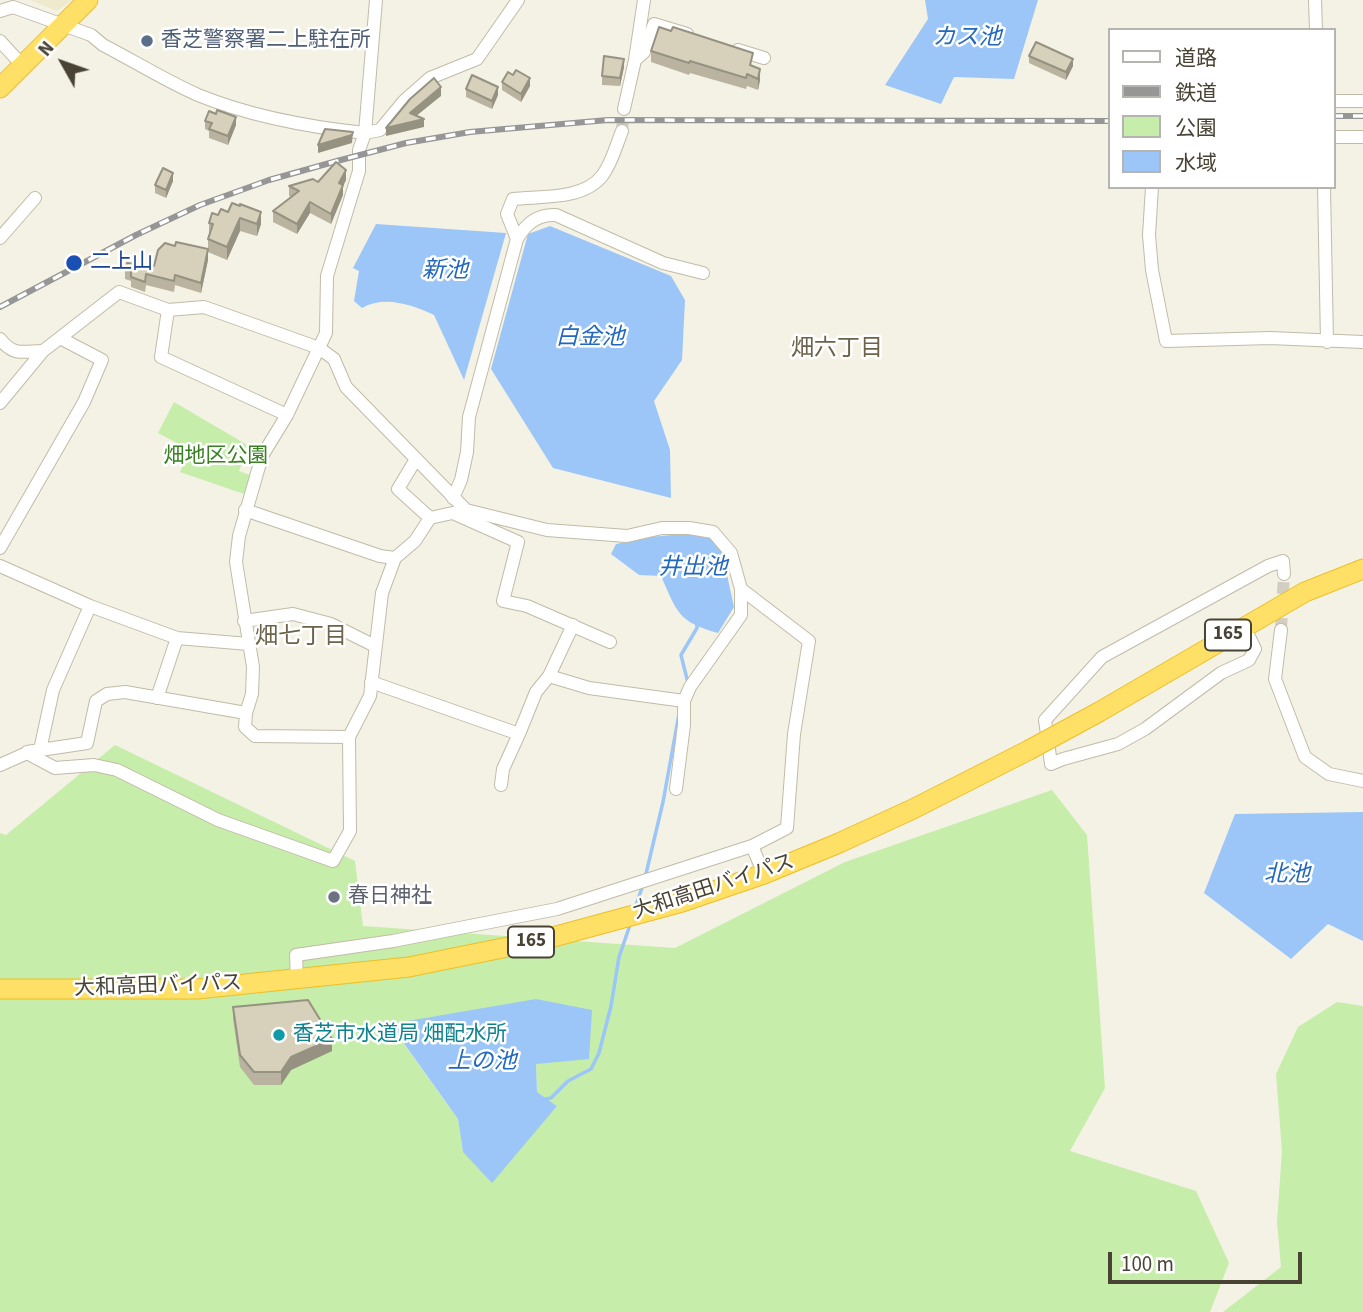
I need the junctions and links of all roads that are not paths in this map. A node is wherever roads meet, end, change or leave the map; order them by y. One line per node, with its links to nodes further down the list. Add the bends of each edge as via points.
1 (88, 0): 7 (highway)
2 (376, 0): 20 (street)
3 (518, 0): 20 (street, via 477,59 430,78 380,130)
4 (644, 0): 13 (street)
5 (1315, 0): 8 (street)
6 (0, 11): 7 (street, via 13,8)
7 (62, 24): 14 (highway); 20 (street, via 228,106 272,119)
8 (1316, 28)
9 (703, 39): 13 (street, via 654,24 644,52)
10 (0, 41): 14 (street)
11 (728, 47): 12 (street)
12 (764, 58)
13 (635, 60): 18 (street)
14 (22, 65): 15 (highway)
15 (0, 88)
16 (1335, 101): 17 (street)
17 (1363, 101)
18 (624, 109)
19 (622, 131): 27 (street, via 611,161 590,187 567,194 513,198 507,214)
20 (365, 133): 34 (street, via 359,171 327,276 326,333)
21 (1335, 137): 22 (street)
22 (1363, 137)
23 (1152, 189): 32 (street, via 1152,270 1166,341 1270,338)
24 (1324, 189): 32 (street)
25 (35, 198): 26 (street)
26 (0, 238)
27 (517, 240): 28 (street, via 532,221 556,215 663,263); 39 (street, via 469,417 467,452)
28 (704, 273)
29 (167, 310): 30 (street, via 119,292); 34 (street, via 204,307); 37 (street, via 161,357)
30 (60, 338): 35 (street); 44 (street, via 102,360 84,402)
31 (0, 339): 35 (street, via 14,351)
32 (1327, 342): 33 (street)
33 (1363, 342)
34 (319, 348): 37 (street); 38 (street, via 334,359 346,387)
35 (43, 351): 36 (street)
36 (0, 403)
37 (287, 415): 40 (street, via 261,456)
38 (416, 459): 39 (street); 43 (street, via 398,489)
39 (453, 498): 41 (street)
40 (245, 510): 45 (street); 51 (street, via 236,562)
41 (466, 510): 42 (street); 49 (street, via 547,530 626,536 662,528 713,532 732,553)
42 (453, 513): 43 (street); 52 (street, via 518,542 503,601)
43 (430, 518): 45 (street, via 415,541)
44 (0, 548)
45 (395, 558): 58 (street, via 382,593)
46 (0, 566): 50 (street)
47 (1363, 569): 53 (highway, 大和高田バイパス / 165, via 1305,592)
48 (1284, 574): 53 (street, via 1283,561 1268,566 1102,657 1045,720 1051,764 1118,744 1220,673 1249,660 1255,649)
49 (741, 589): 62 (street, via 741,615); 72 (street, via 810,641 794,734 787,828)
50 (90, 606): 55 (street); 66 (street, via 53,690)
51 (244, 621): 57 (street); 58 (street, via 293,614 331,624)
52 (573, 625): 56 (street); 59 (street)
53 (1244, 626): 73 (highway, 大和高田バイパス / 165, bridge, via 1029,750 914,809)
54 (1281, 630): 69 (street, via 1275,679 1305,757 1329,774)
55 (177, 638): 57 (street); 61 (street)
56 (610, 642)
57 (249, 644): 63 (street, via 252,694)
58 (375, 646): 60 (street)
59 (549, 676): 62 (street, via 590,688); 64 (street, via 536,692)
60 (371, 682): 64 (street); 65 (street, via 370,696)
61 (157, 698): 63 (street); 66 (street, via 107,694 96,701 87,743)
62 (684, 701): 71 (street)
63 (246, 713): 65 (street, via 245,727 255,736)
64 (519, 734): 70 (street)
65 (349, 737): 67 (street, via 350,831 333,861 218,820 117,770 94,765 55,768)
66 (40, 750): 67 (street)
67 (27, 752): 68 (street)
68 (0, 765)
69 (1363, 781)
70 (501, 785)
71 (676, 789)
72 (752, 846): 73 (street); 74 (street, via 557,909 296,955)
73 (764, 874): 74 (highway, 大和高田バイパス / 165, via 542,940 409,967)
74 (297, 980): 75 (highway, 大和高田バイパス / 165, via 197,989)
75 (0, 989)

